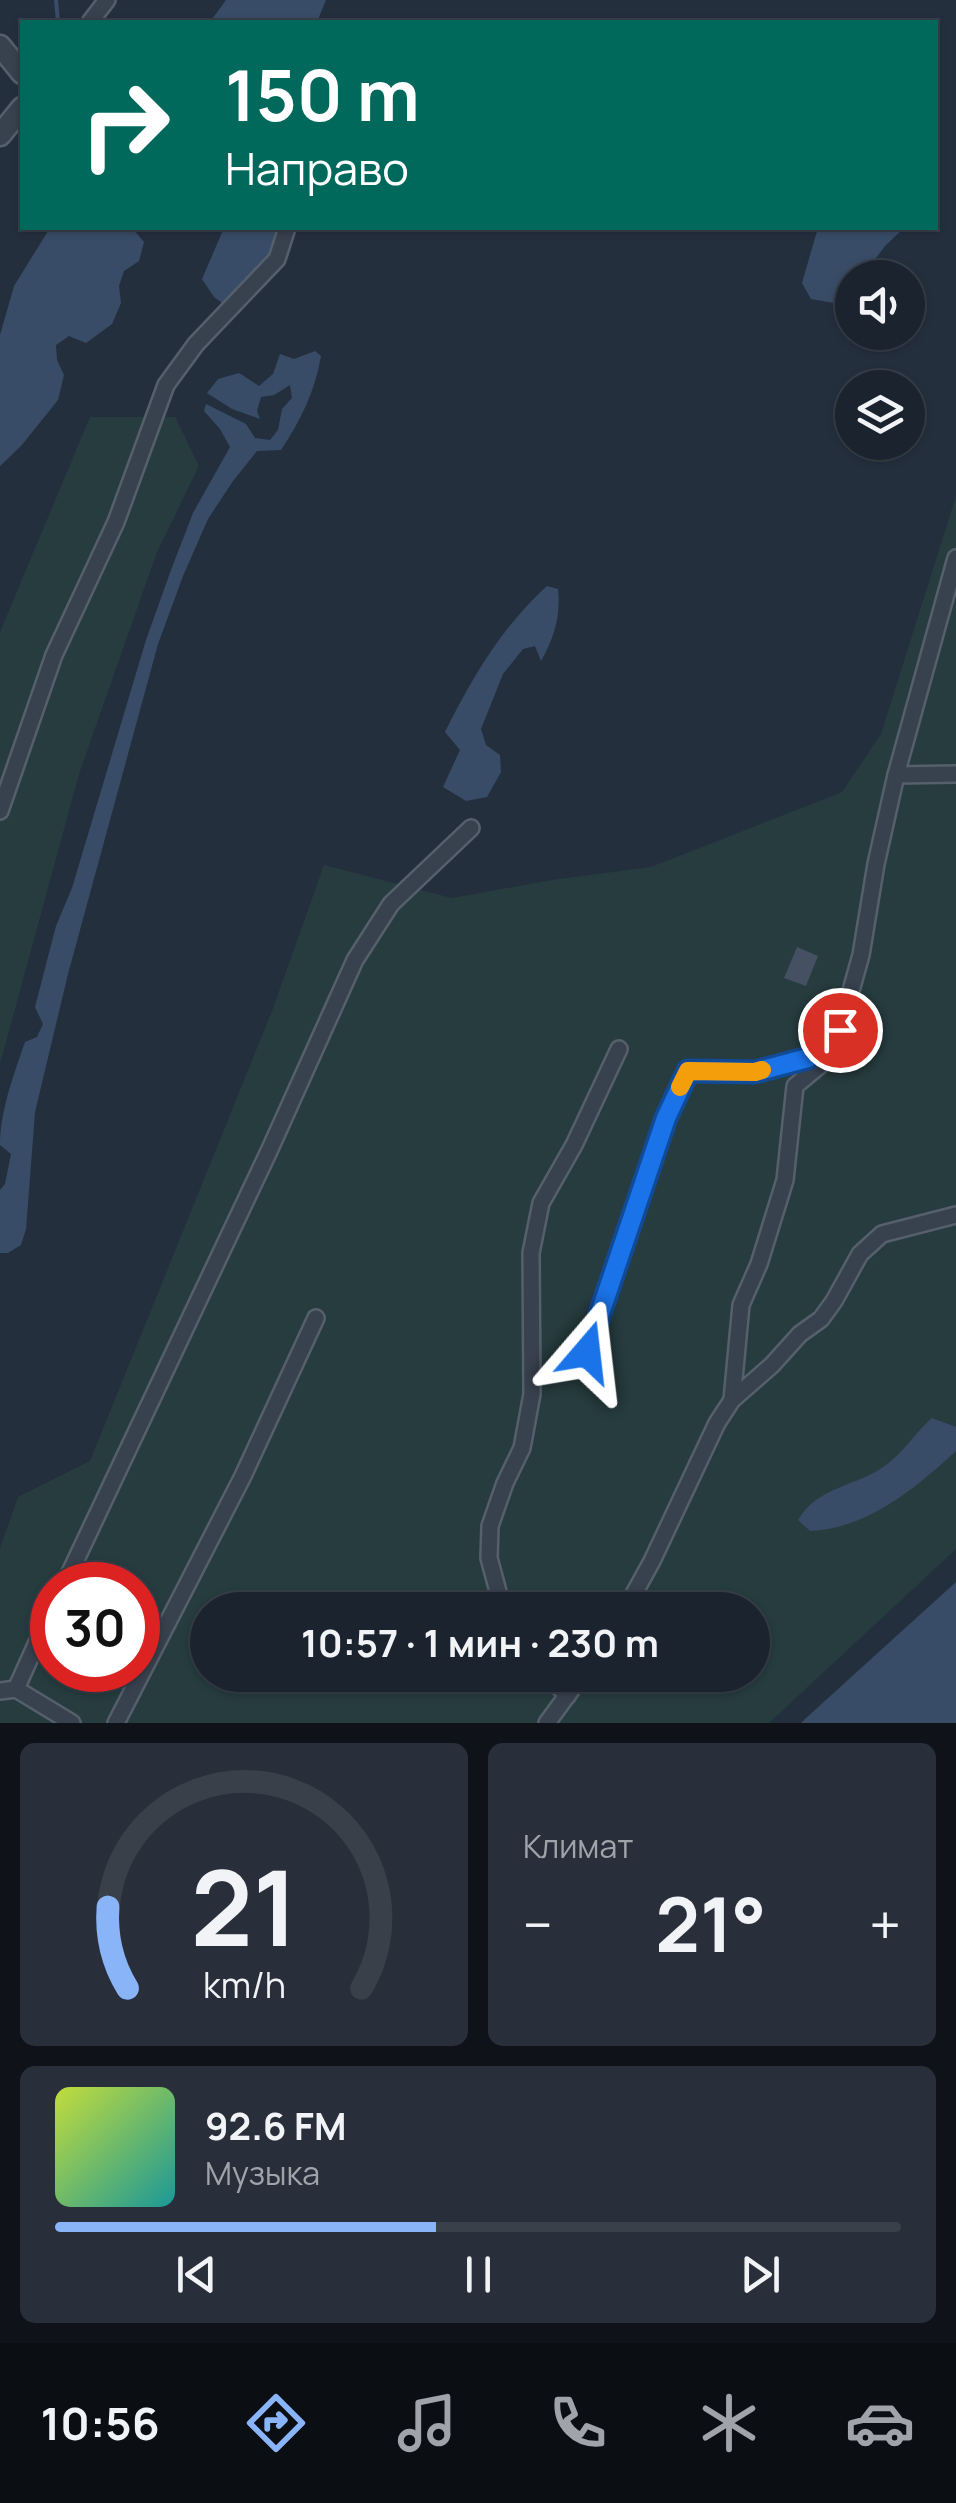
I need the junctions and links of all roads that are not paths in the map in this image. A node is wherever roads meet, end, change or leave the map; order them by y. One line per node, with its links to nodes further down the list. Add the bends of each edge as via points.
1 (108, 0): 2 (street)
2 (92, 20)
3 (0, 46): 4 (street)
4 (20, 71)
5 (20, 110): 6 (street)
6 (0, 135)
7 (286, 230): 11 (street, via 276,259 166,385 116,522 54,655)
8 (956, 558): 10 (street)
9 (956, 774): 10 (street)
10 (896, 775): 13 (street, via 861,955)
11 (0, 811)
12 (471, 828): 19 (street, via 391,904 355,960)
13 (832, 1038): 17 (street, via 808,1058 755,1072 688,1071); 18 (street, via 824,1061 795,1086 784,1180 742,1305)
14 (619, 1049): 20 (street, via 541,1203 531,1254 532,1394 522,1448 490,1526)
15 (956, 1215): 18 (street, via 882,1234 860,1254 821,1319)
16 (316, 1318): 28 (street, via 244,1476)
17 (587, 1352)
18 (732, 1400): 21 (street)
19 (75, 1562)
20 (498, 1592)
21 (635, 1592)
22 (30, 1650): 23 (street)
23 (8, 1690): 27 (street)
24 (565, 1692): 26 (street)
25 (570, 1692): 26 (street)
26 (568, 1695): 29 (street)
27 (72, 1723)
28 (116, 1723)
29 (546, 1723)

